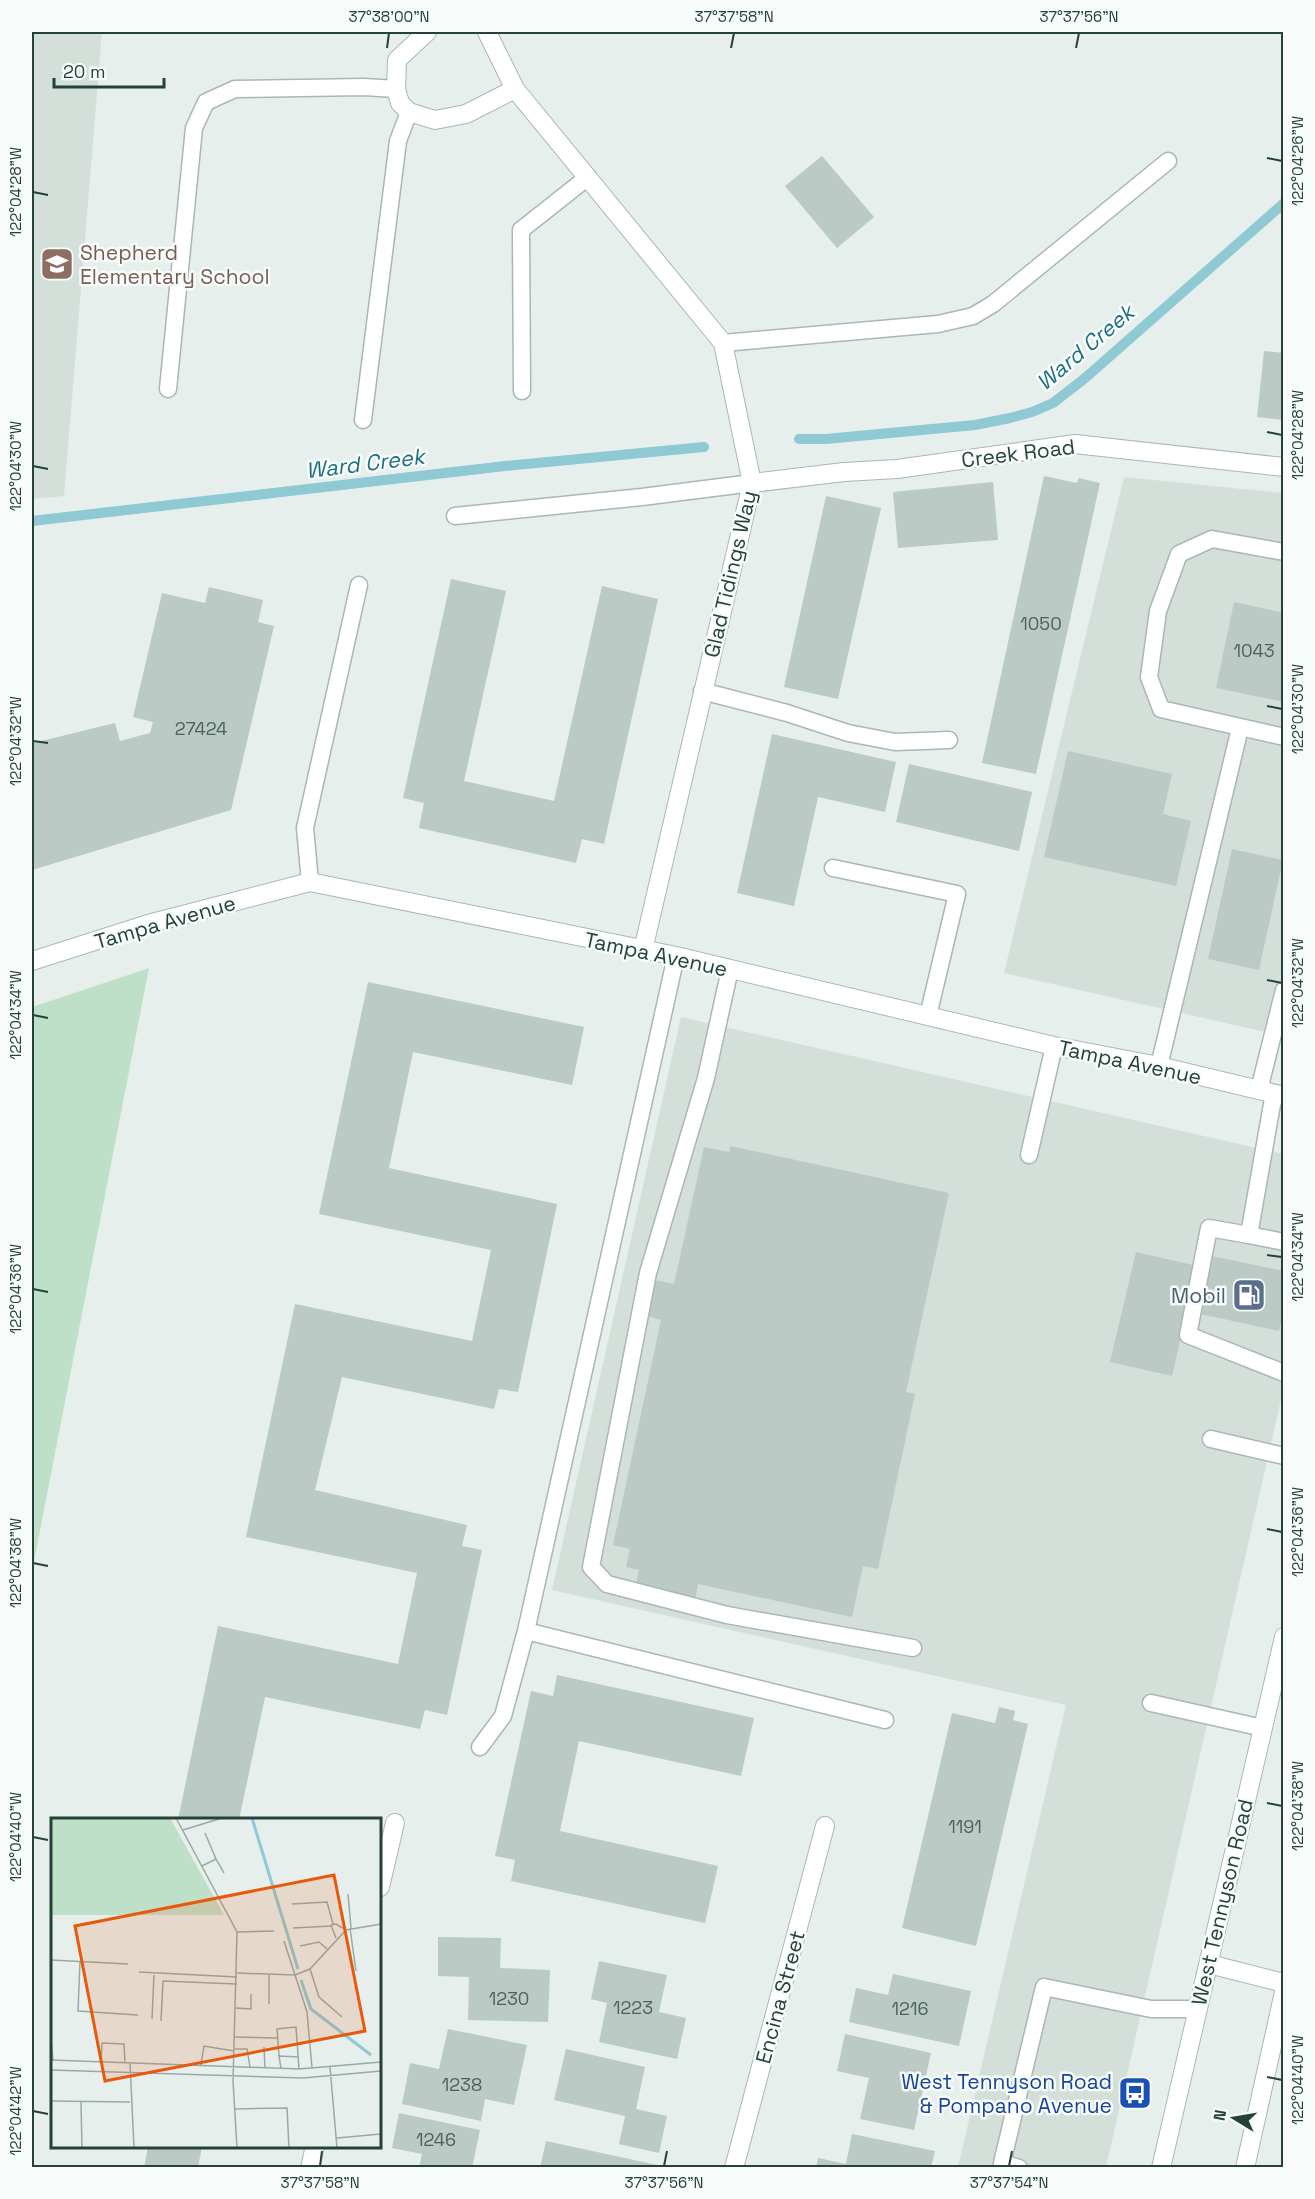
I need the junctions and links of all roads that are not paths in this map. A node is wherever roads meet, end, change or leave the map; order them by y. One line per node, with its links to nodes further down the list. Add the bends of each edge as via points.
1 (427, 32): 4 (street, via 397,60)
2 (487, 32): 3 (street, Glad Tidings Way)
3 (515, 88): 5 (street, via 466,114 435,120); 7 (street, Glad Tidings Way)
4 (396, 89): 5 (street, via 400,103); 9 (lane, via 235,89 206,102 194,128)
5 (409, 112): 11 (lane, via 398,141)
6 (1168, 161): 8 (lane, via 993,304 973,316 938,324)
7 (588, 177): 8 (street, Glad Tidings Way); 10 (lane, via 521,230)
8 (723, 343): 13 (street, Glad Tidings Way)
9 (168, 388)
10 (522, 391)
11 (363, 420)
12 (1284, 467): 13 (street, Creek Road, via 1075,444 897,469)
13 (752, 483): 14 (lane); 17 (street, Glad Tidings Way)
14 (455, 516)
15 (1284, 552): 18 (lane, via 1212,539 1179,554 1158,610 1149,677 1161,710)
16 (359, 585): 22 (lane, via 305,828)
17 (702, 691): 20 (lane, via 867,737 895,742); 23 (street, Glad Tidings Way)
18 (1240, 728): 19 (lane); 30 (lane)
19 (1284, 736)
20 (949, 740)
21 (833, 868): 28 (lane, via 957,894)
22 (310, 882): 23 (street, Tampa Avenue); 25 (street, Tampa Avenue, via 148,924)
23 (643, 950): 24 (street, Tampa Avenue)
24 (676, 956): 26 (street, Tampa Avenue); 38 (lane)
25 (32, 961)
26 (730, 969): 28 (street, Tampa Avenue); 40 (lane, via 706,1078 648,1273 591,1567 607,1584 727,1615)
27 (1284, 990): 31 (lane)
28 (928, 1016): 29 (street, Tampa Avenue)
29 (1054, 1046): 30 (street, Tampa Avenue); 32 (lane)
30 (1159, 1066): 31 (street, Tampa Avenue)
31 (1272, 1093): 33 (lane)
32 (1029, 1155)
33 (1249, 1235): 34 (lane); 35 (lane, via 1209,1228 1188,1335)
34 (1284, 1242)
35 (1284, 1373)
36 (1211, 1439): 37 (lane)
37 (1284, 1456)
38 (526, 1631): 42 (lane); 44 (lane, via 503,1716)
39 (1284, 1637): 43 (street, West Tennyson Road)
40 (913, 1648)
41 (1151, 1703): 43 (lane)
42 (885, 1719)
43 (1263, 1728): 48 (street, West Tennyson Road)
44 (480, 1747)
45 (395, 1823): 47 (street)
46 (825, 1826): 54 (street, Encina Street)
47 (381, 1883)
48 (1209, 1964): 49 (street); 51 (street, West Tennyson Road)
49 (1284, 1983)
50 (1284, 1992): 57 (street)
51 (1197, 2008): 55 (lane, via 1151,2009 1044,1987 1002,2163); 56 (street, West Tennyson Road)
52 (315, 2148): 53 (street)
53 (310, 2168)
54 (734, 2168)
55 (1019, 2168)
56 (1161, 2168)
57 (1245, 2168)

